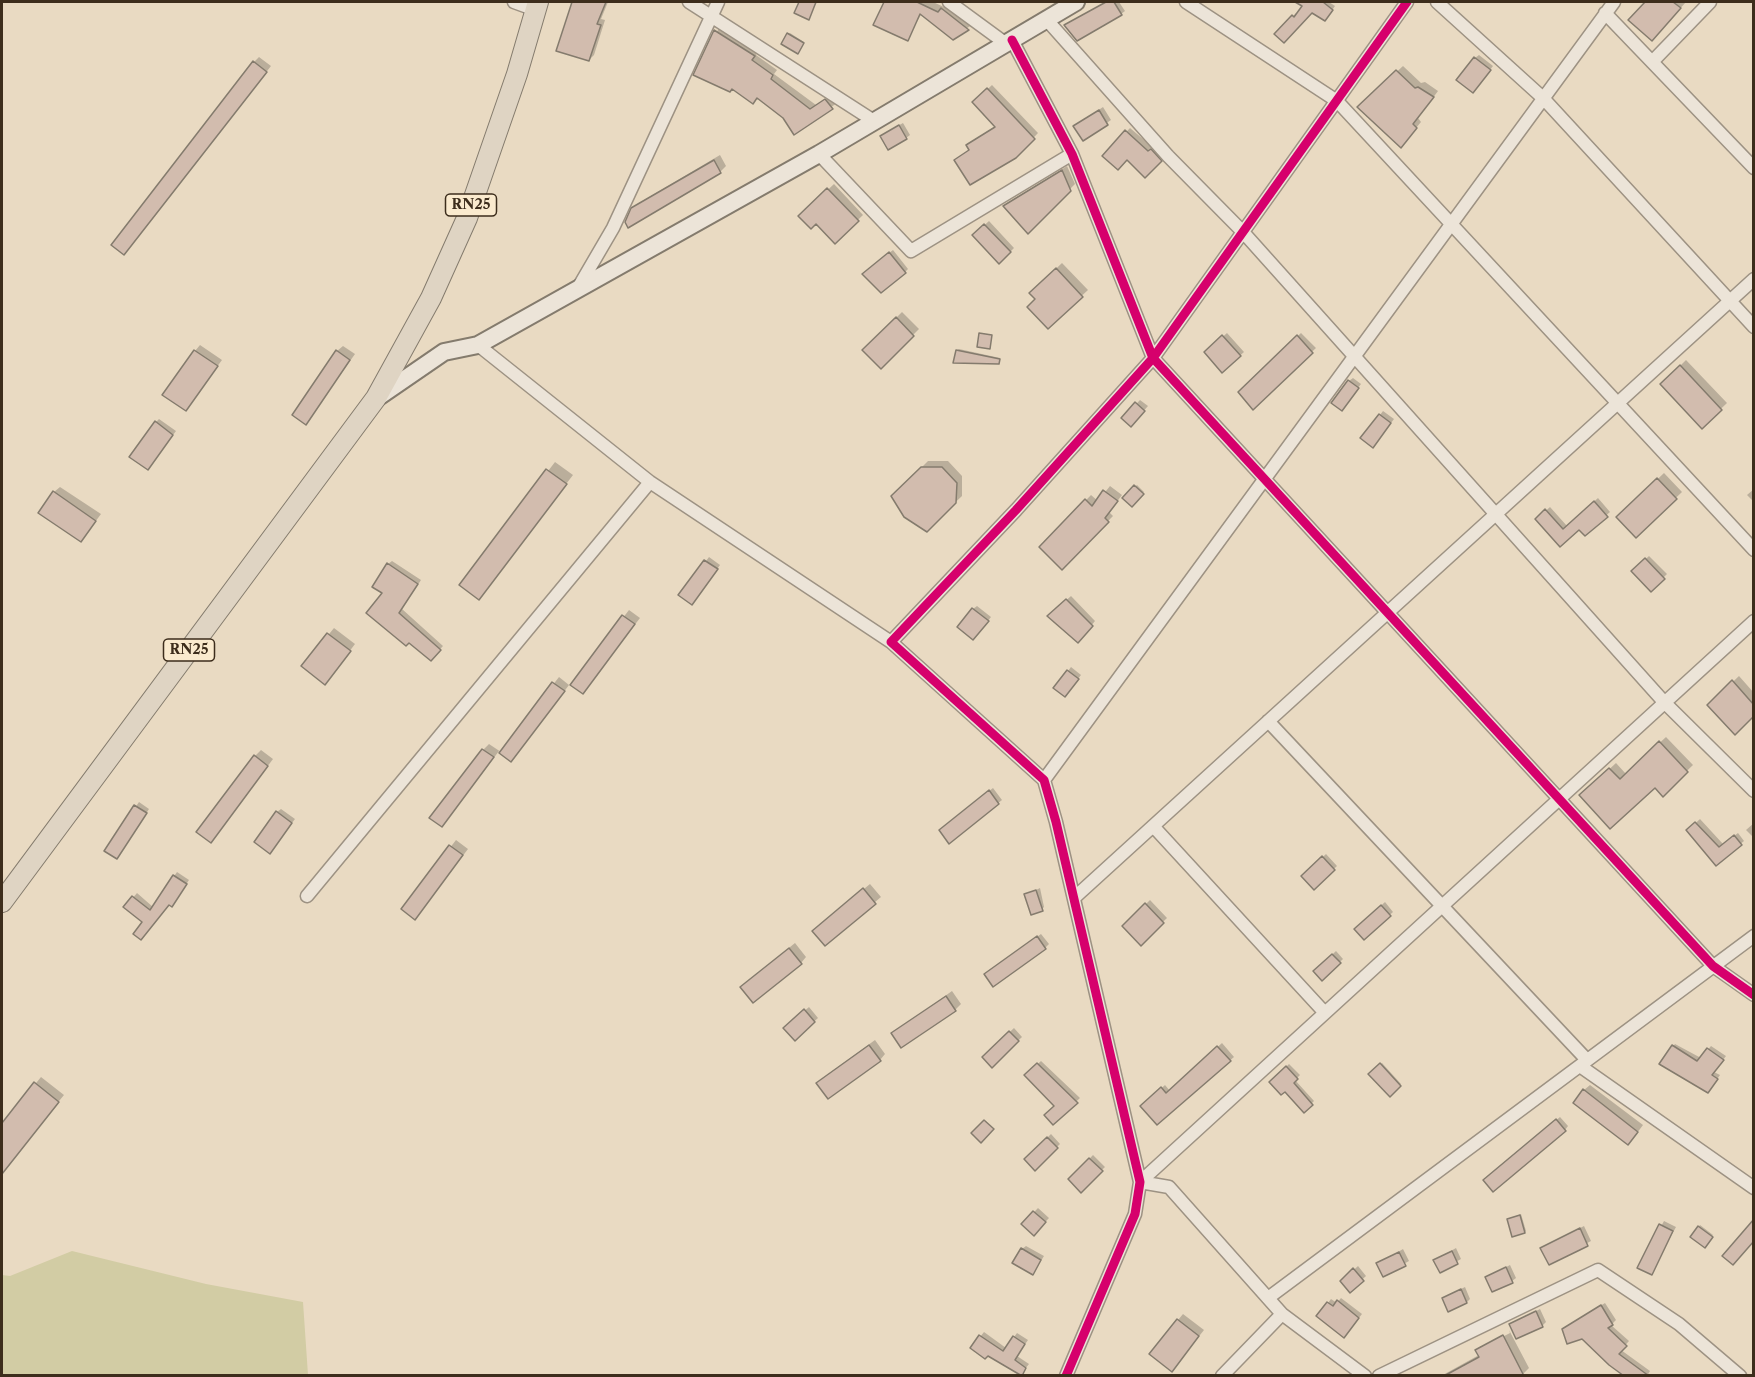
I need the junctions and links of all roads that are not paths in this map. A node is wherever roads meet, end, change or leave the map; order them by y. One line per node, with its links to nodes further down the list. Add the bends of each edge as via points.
1 (514, 2): 11 (street)
2 (689, 2): 13 (street)
3 (718, 2): 13 (street)
4 (950, 2): 15 (street)
5 (1076, 2): 14 (main road)
6 (1186, 2): 18 (street)
7 (1407, 2): 18 (street)
8 (1437, 2): 17 (street)
9 (1614, 2): 12 (street)
10 (1710, 2): 16 (street)
11 (537, 6): 32 (main road, RN25, via 466,218 431,298)
12 (1605, 13): 16 (street); 17 (street)
13 (711, 16): 19 (street); 26 (street, via 613,228)
14 (1046, 20): 15 (main road); 24 (street, via 1168,156)
15 (1009, 42): 19 (main road); 21 (street)
16 (1652, 62): 22 (street)
17 (1543, 98): 23 (street); 27 (street)
18 (1337, 101): 23 (street); 24 (street)
19 (874, 121): 20 (main road)
20 (819, 154): 21 (street, via 911,251); 26 (main road)
21 (1072, 154): 31 (street)
22 (1754, 168)
23 (1450, 224): 30 (street); 33 (street)
24 (1244, 232): 30 (street); 31 (street)
25 (1754, 279): 27 (street)
26 (578, 288): 29 (main road)
27 (1730, 301): 28 (street); 33 (street)
28 (1754, 327)
29 (478, 345): 32 (main road, via 444,352); 35 (street)
30 (1354, 355): 34 (street); 36 (street)
31 (1153, 358): 34 (street); 40 (street)
32 (376, 398): 47 (main road, RN25)
33 (1617, 404): 36 (street); 37 (street)
34 (1263, 478): 38 (street); 43 (street)
35 (650, 482): 40 (street); 48 (street)
36 (1496, 514): 38 (street); 41 (street)
37 (1754, 550)
38 (1387, 612): 42 (street); 45 (street)
39 (1754, 621): 41 (street)
40 (891, 642): 43 (street)
41 (1664, 702): 44 (street); 45 (street)
42 (1268, 721): 46 (street); 50 (street)
43 (1044, 780): 49 (street)
44 (1754, 791)
45 (1558, 799): 50 (street); 52 (street)
46 (1153, 826): 49 (street); 54 (street)
47 (5, 891)
48 (307, 896)
49 (1074, 898): 56 (street)
50 (1442, 905): 54 (street); 55 (street)
51 (1754, 936): 52 (street)
52 (1713, 966): 53 (street); 55 (street)
53 (1754, 995)
54 (1324, 1013): 56 (street)
55 (1584, 1063): 57 (street); 58 (street)
56 (1140, 1182): 58 (street, via 1169,1186); 60 (street, via 1135,1215)
57 (1754, 1188)
58 (1268, 1298): 59 (street)
59 (1282, 1314): 61 (street); 62 (street)
60 (1066, 1376)
61 (1222, 1376)
62 (1365, 1376)
63 (1379, 1376): 64 (street, via 1598,1270 1679,1324)
64 (1740, 1376)

